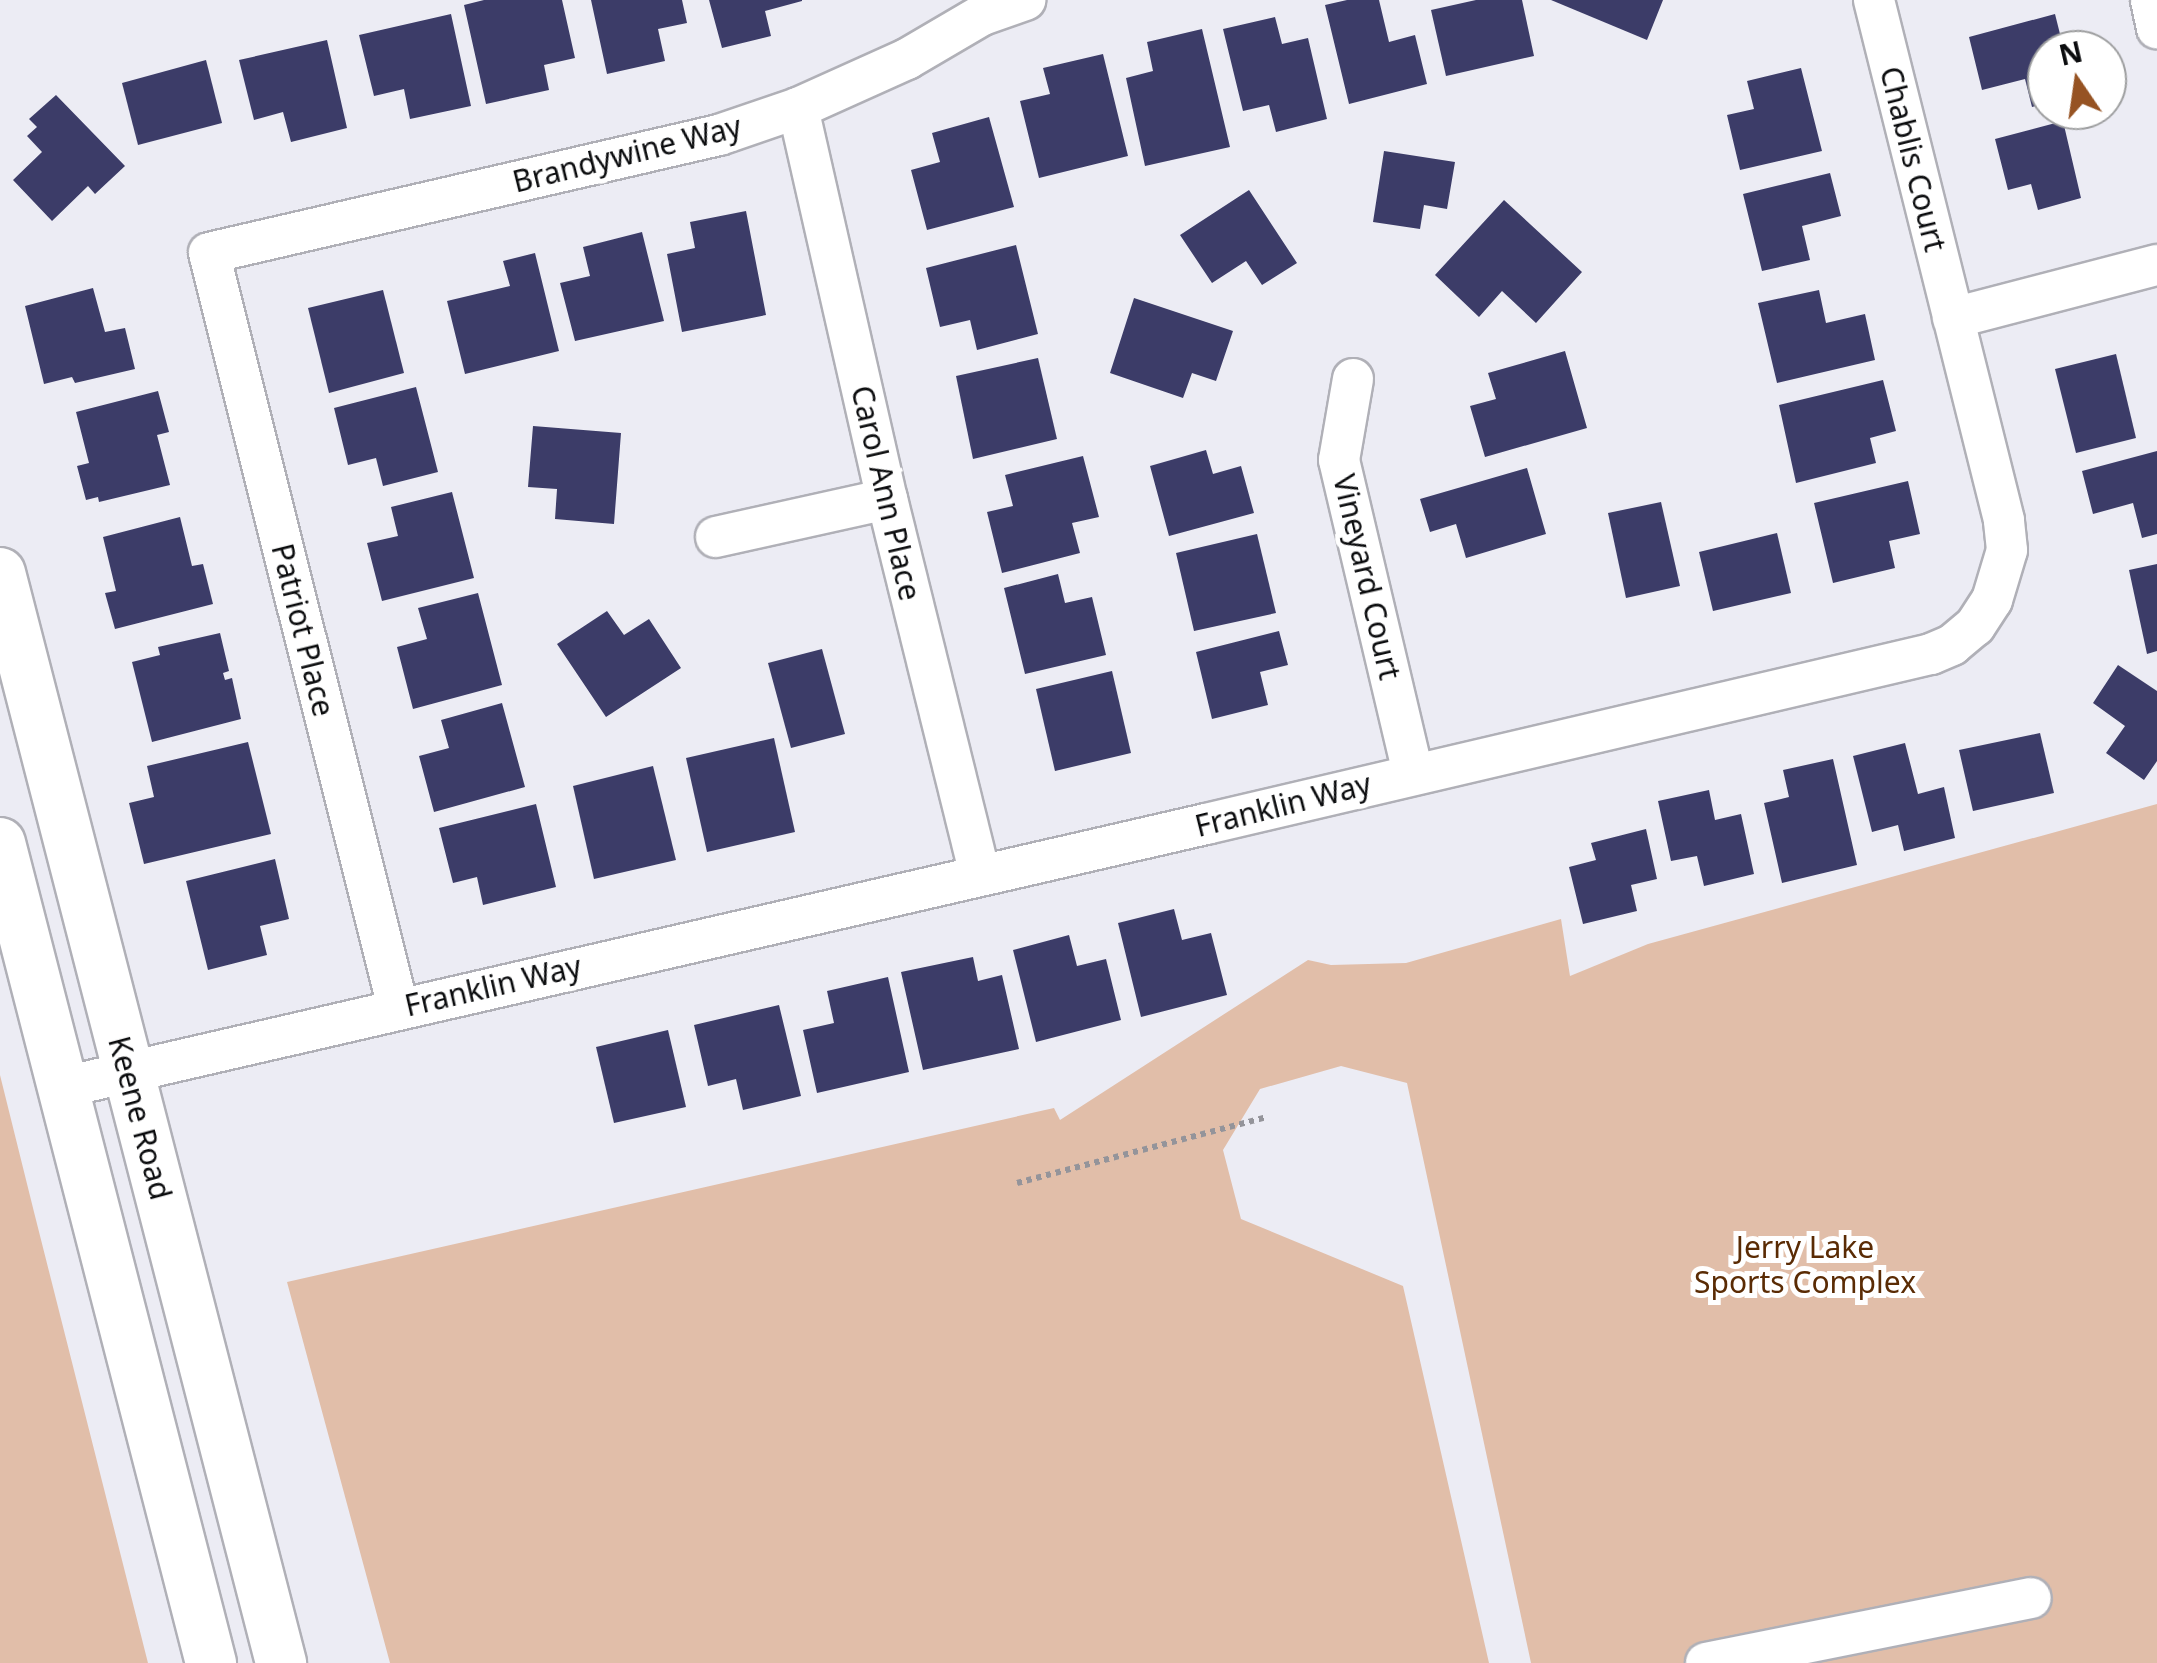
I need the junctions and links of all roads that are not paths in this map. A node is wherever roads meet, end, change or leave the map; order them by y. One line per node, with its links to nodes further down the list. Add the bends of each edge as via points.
1 (1025, 0): 5 (street, Brandywine Way)
2 (1874, 0): 8 (street, Chablis Court)
3 (2151, 0): 4 (street)
4 (2157, 28)
5 (798, 108): 6 (street, Brandywine Way, via 719,136); 10 (street, Carol Ann Place)
6 (209, 253): 16 (street, Patriot Place)
7 (2157, 265): 8 (street)
8 (1952, 318): 13 (street, Franklin Way, via 2007,550 1992,600 1952,646)
9 (1354, 379): 13 (street, Vineyard Court, via 1339,460)
10 (887, 500): 11 (street); 15 (street, Carol Ann Place)
11 (716, 537)
12 (0, 573): 17 (main road, Keene Road)
13 (1414, 773): 15 (street, Franklin Way)
14 (0, 844): 18 (main road)
15 (980, 876): 16 (street, Franklin Way)
16 (398, 1008): 17 (street, Franklin Way)
17 (128, 1071): 18 (street, Franklin Way); 21 (main road, Keene Road)
18 (64, 1086): 20 (main road)
19 (2031, 1598): 22 (street)
20 (211, 1663)
21 (281, 1663)
22 (1706, 1663)

